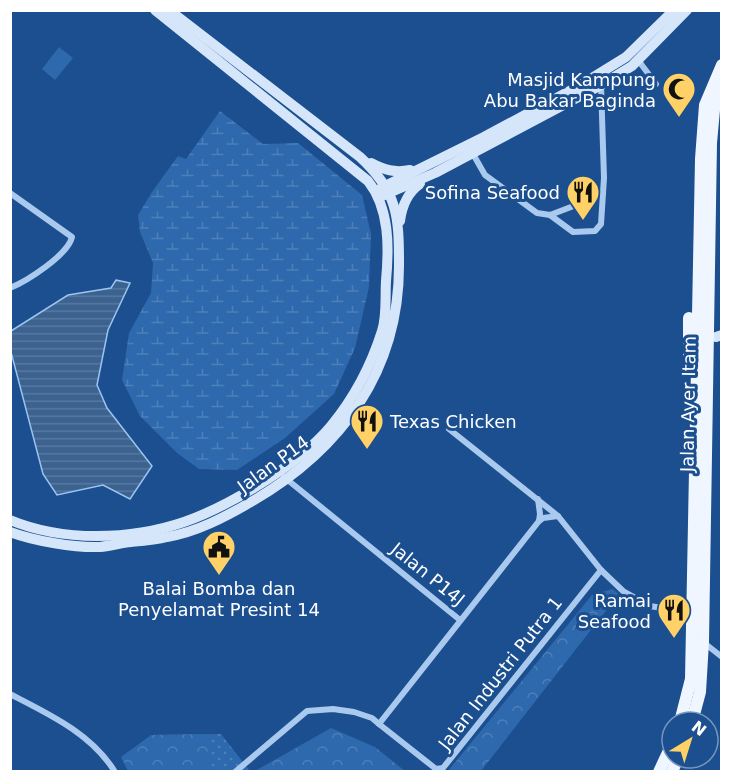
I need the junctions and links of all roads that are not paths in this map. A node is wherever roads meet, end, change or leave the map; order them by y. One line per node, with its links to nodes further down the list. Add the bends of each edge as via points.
1 (155, 10): 15 (main road, Jalan P14)
2 (170, 10): 11 (main road, Jalan P14)
3 (674, 10): 12 (main road, via 626,57)
4 (687, 10): 5 (main road)
5 (638, 60): 7 (street); 8 (main road)
6 (722, 65): 31 (main road, Jalan Ayer Itam, via 705,105 699,228 693,246 688,346 689,424 695,448)
7 (656, 84)
8 (601, 86): 10 (main road); 18 (street, via 601,224 595,231 573,232)
9 (722, 87): 13 (main road, Jalan Ayer Itam, via 714,110)
10 (473, 154): 14 (main road); 18 (street, via 491,180 537,213)
11 (360, 157): 12 (main road, via 383,170 400,172); 15 (main road, Jalan P14, via 377,173)
12 (425, 167): 15 (main road)
13 (711, 170): 21 (main road); 23 (main road, Jalan Ayer Itam)
14 (435, 173): 15 (main road); 19 (main road, via 411,190 404,203)
15 (382, 192): 19 (main road, Jalan P14, via 398,217); 24 (main road, Jalan P14, via 387,275 383,328 361,382 344,410)
16 (10, 193): 20 (street, via 72,237 44,267)
17 (584, 202): 18 (street)
18 (550, 215)
19 (399, 246): 24 (main road, Jalan P14, via 393,327 373,379 336,436 300,470)
20 (10, 288)
21 (719, 336): 23 (main road)
22 (449, 429): 25 (street)
23 (706, 431): 33 (main road, Jalan Ayer Itam)
24 (283, 476): 27 (main road, Jalan P14, via 165,528 77,536); 29 (main road, Jalan P14, via 227,515 169,537 98,547); 32 (street, Jalan P14J)
25 (538, 500): 26 (street); 28 (street)
26 (558, 516): 28 (street); 30 (street)
27 (10, 520)
28 (539, 521): 32 (street, Jalan P14J)
29 (10, 532)
30 (601, 570): 31 (street, via 643,603); 38 (street, Jalan Industri Putra 1, via 443,768 436,769)
31 (692, 614): 33 (main road, Jalan Ayer Itam)
32 (460, 620): 38 (street)
33 (697, 642): 34 (street); 36 (main road); 37 (main road, Jalan Ayer Itam, via 700,692)
34 (722, 657)
35 (10, 694): 39 (street, via 86,739 101,751)
36 (683, 710)
37 (695, 710)
38 (379, 724): 40 (street, Jalan Industri Putra 1, via 354,712 307,711)
39 (115, 771)
40 (235, 771)

